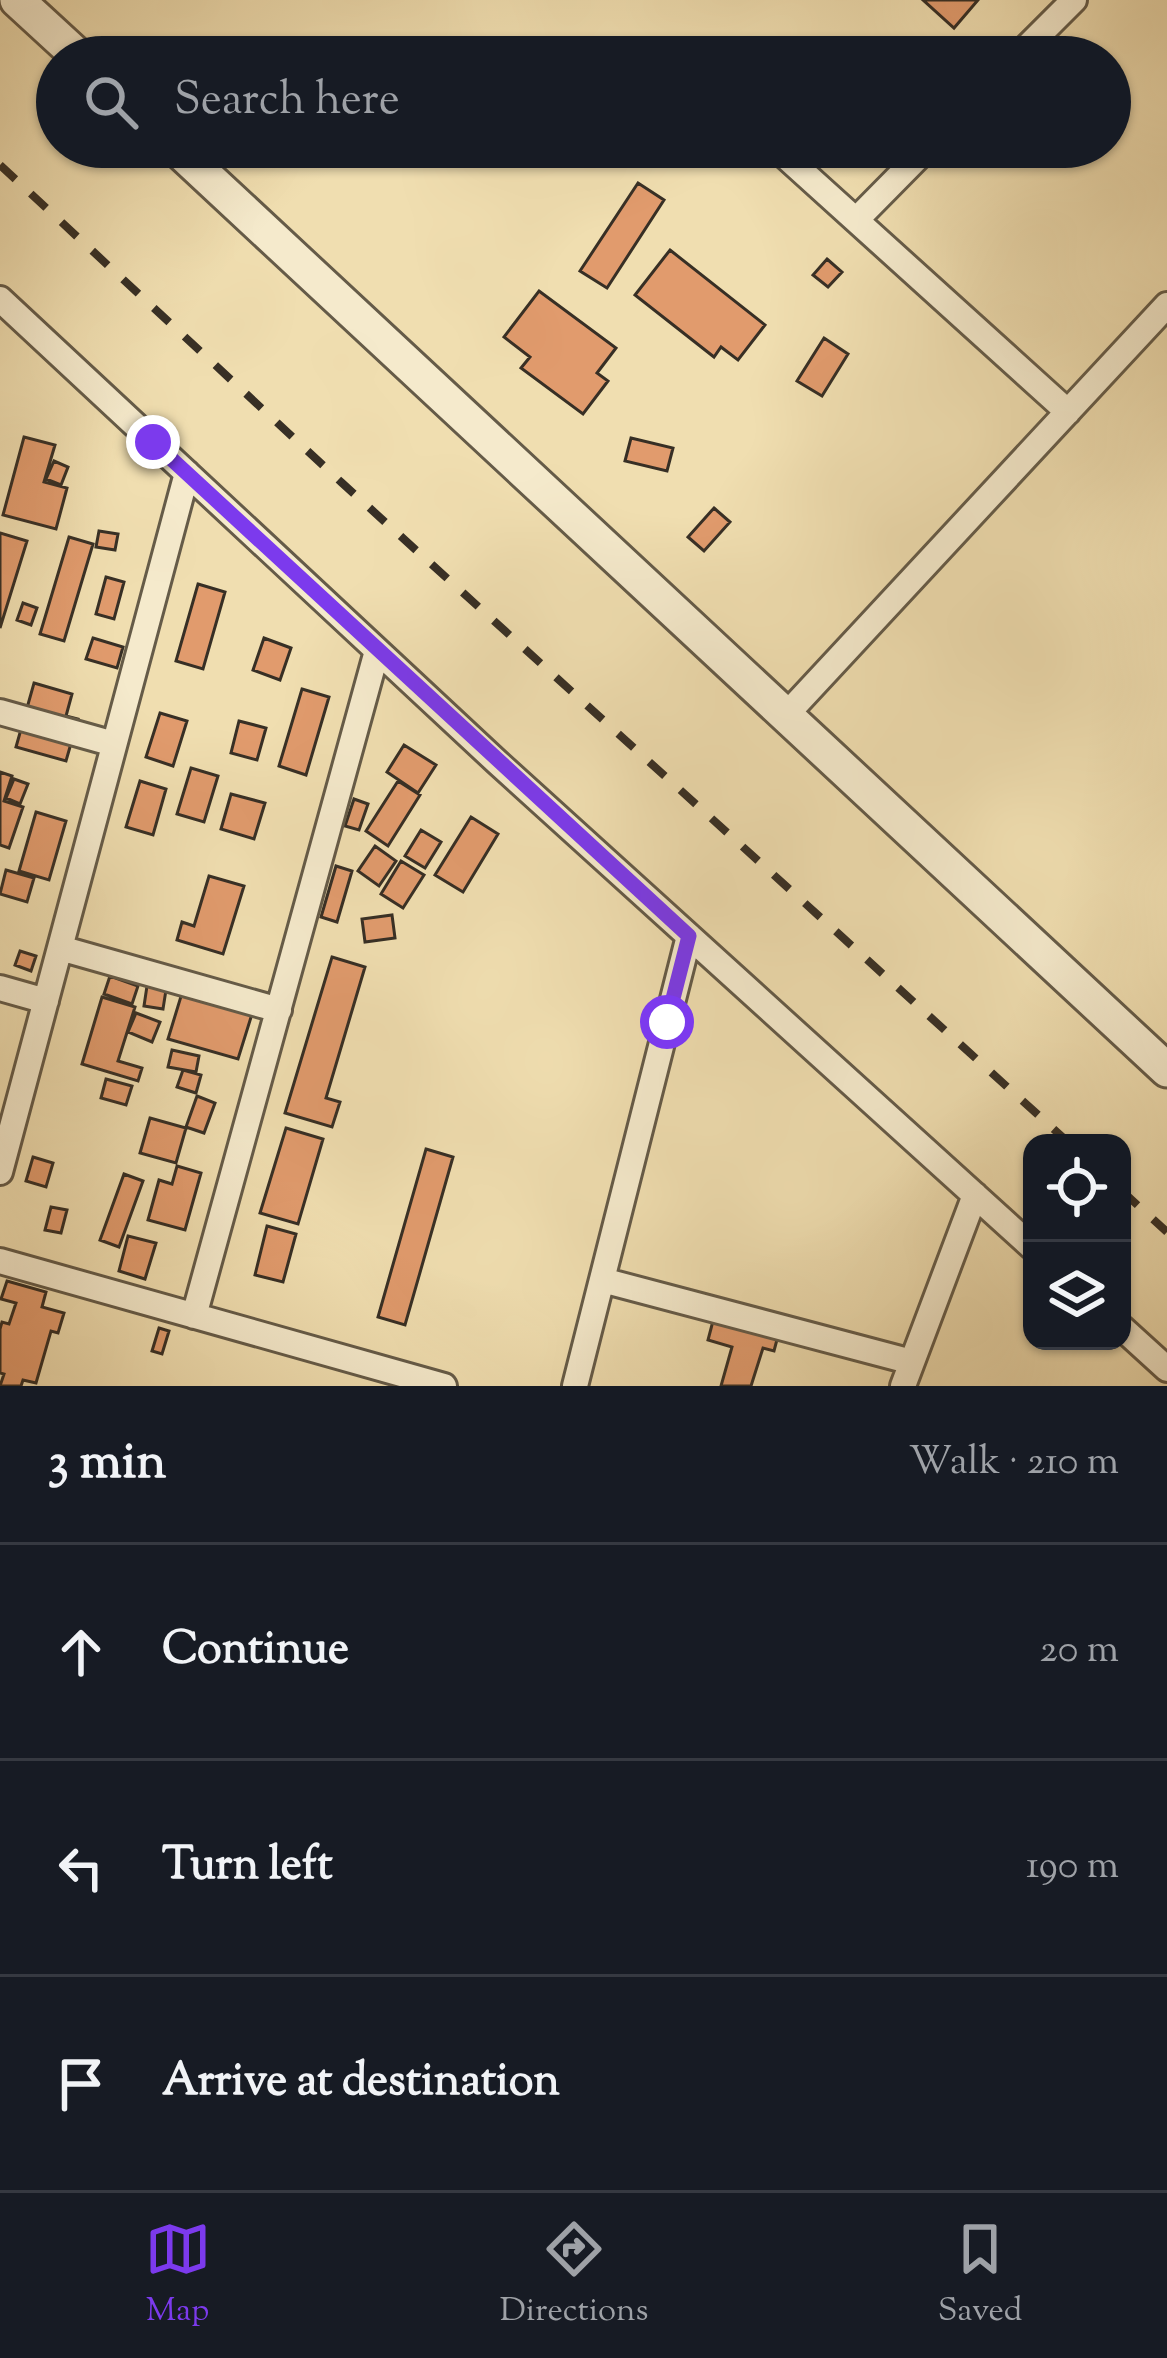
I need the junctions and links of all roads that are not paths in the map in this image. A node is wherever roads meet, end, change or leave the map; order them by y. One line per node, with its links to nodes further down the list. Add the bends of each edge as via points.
1 (17, 0): 3 (street)
2 (1074, 0): 4 (street)
3 (56, 36)
4 (1038, 36)
5 (199, 168): 15 (street)
6 (798, 168): 8 (street)
7 (907, 168): 8 (street)
8 (856, 220): 11 (street)
9 (0, 299): 12 (street)
10 (1167, 305): 11 (street)
11 (1068, 412): 15 (street)
12 (187, 473): 13 (street); 16 (street)
13 (377, 651): 17 (street); 21 (street)
14 (0, 712): 16 (street)
15 (786, 715): 22 (street)
16 (114, 744): 18 (street)
17 (689, 936): 24 (street); 27 (street)
18 (60, 948): 20 (street); 21 (street)
19 (0, 988): 20 (street)
20 (46, 1001): 23 (street)
21 (279, 1010): 28 (street)
22 (1167, 1070)
23 (0, 1172)
24 (975, 1196): 25 (street); 31 (street)
25 (1026, 1242)
26 (0, 1262): 28 (street)
27 (602, 1280): 31 (street); 33 (street)
28 (194, 1316): 32 (street)
29 (1131, 1336): 30 (street)
30 (1167, 1369)
31 (907, 1374)
32 (444, 1386)
33 (575, 1386)

